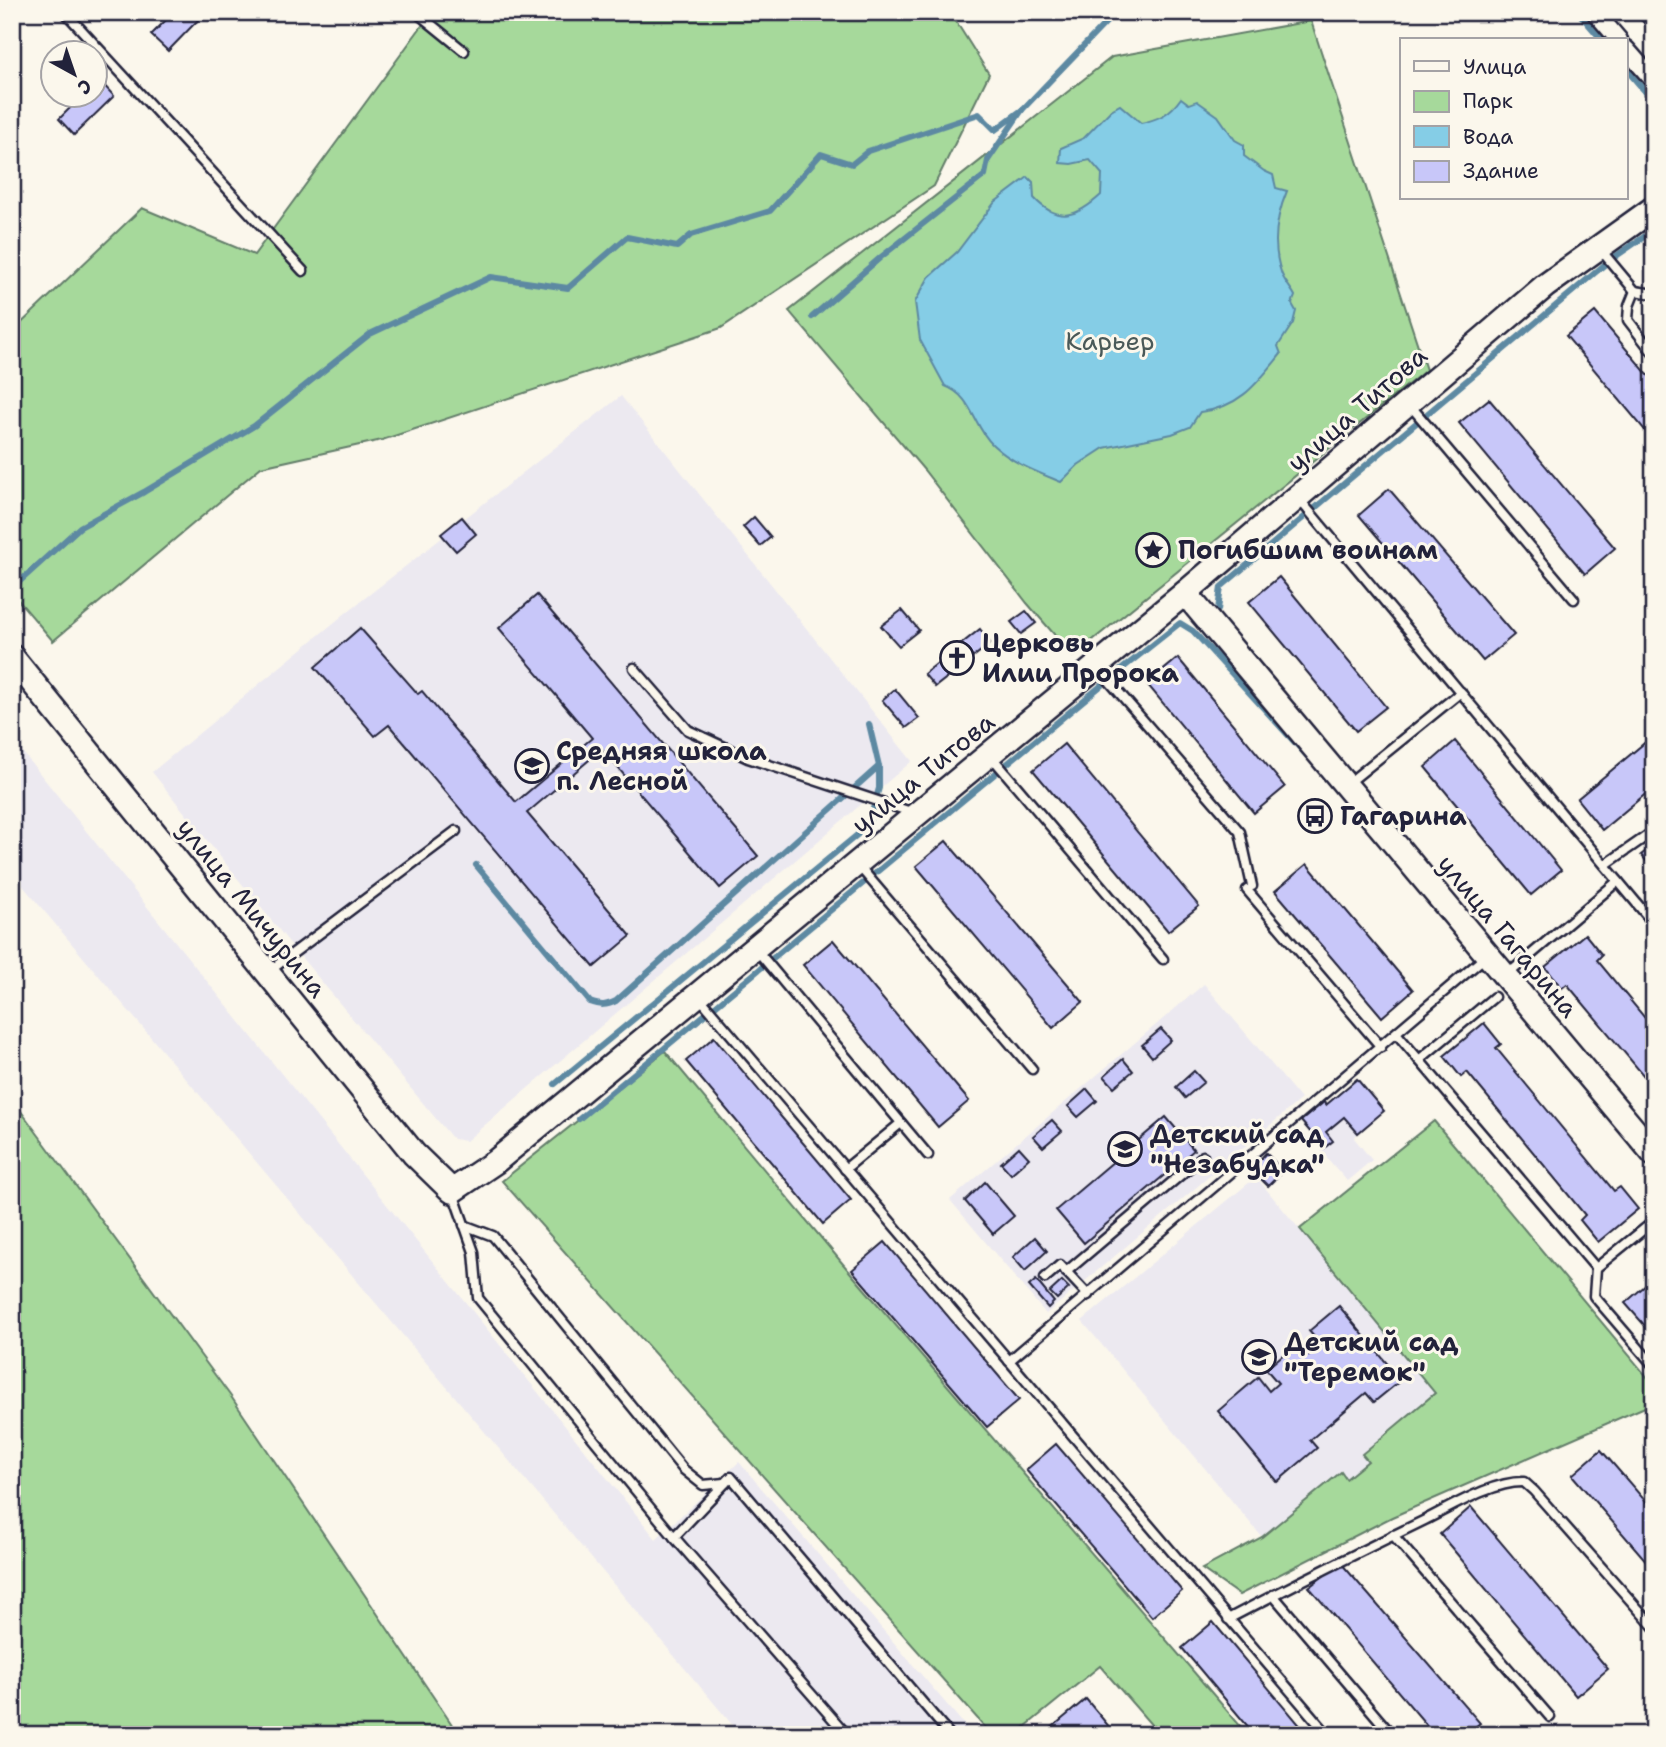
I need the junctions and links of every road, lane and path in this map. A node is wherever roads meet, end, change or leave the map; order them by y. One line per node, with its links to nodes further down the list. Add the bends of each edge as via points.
1 (65, 12): 10 (lane)
2 (416, 12): 5 (lane)
3 (1595, 12): 4 (street)
4 (1617, 38)
5 (464, 51)
6 (1628, 51): 7 (street)
7 (1654, 81)
8 (1654, 208): 9 (street, улица Титова)
9 (1599, 247): 11 (lane); 14 (street, улица Титова, via 1545,286)
10 (303, 271)
11 (1634, 291): 12 (lane); 13 (lane, via 1628,320)
12 (1654, 294)
13 (1654, 354)
14 (1408, 403): 15 (street, улица Титова); 17 (lane)
15 (1298, 497): 16 (street, улица Титова); 21 (lane)
16 (1185, 593): 19 (street, улица Титова); 23 (street, улица Гагарина)
17 (1574, 599)
18 (12, 657): 34 (street, улица Мичурина)
19 (1096, 666): 22 (street, улица Титова); 39 (lane, via 1240,832 1249,888)
20 (634, 668): 24 (lane, via 688,730 748,758)
21 (1461, 692): 23 (lane); 28 (lane)
22 (989, 754): 24 (street, улица Титова); 33 (lane)
23 (1346, 786): 32 (street, улица Гагарина)
24 (917, 814): 27 (street, улица Титова)
25 (456, 831): 34 (lane)
26 (1654, 831): 28 (lane)
27 (857, 863): 31 (street, улица Титова); 41 (lane)
28 (1605, 865): 29 (lane)
29 (1618, 881): 30 (lane); 35 (lane)
30 (1654, 924)
31 (755, 948): 36 (street, улица Титова); 42 (lane)
32 (1488, 955): 35 (street, улица Гагарина); 38 (lane)
33 (1163, 959)
34 (268, 972): 47 (street, улица Мичурина, via 414,1154)
35 (1505, 976): 43 (street, улица Гагарина)
36 (697, 995): 46 (lane); 47 (street, улица Титова, via 495,1162)
37 (1494, 997): 40 (lane)
38 (1397, 1034): 39 (lane); 40 (lane)
39 (1381, 1047): 53 (lane)
40 (1419, 1060): 50 (lane)
41 (1032, 1069)
42 (901, 1123): 44 (lane); 46 (lane)
43 (1654, 1154)
44 (928, 1156)
45 (1203, 1156): 51 (lane)
46 (845, 1169): 54 (lane)
47 (452, 1191): 49 (lane)
48 (1654, 1221): 50 (lane)
49 (464, 1225): 56 (lane, via 493,1236 684,1469 703,1485); 58 (lane, via 474,1252 478,1297)
50 (1596, 1268): 55 (lane, via 1594,1296)
51 (1066, 1272): 52 (lane, via 1060,1265); 53 (lane)
52 (1045, 1278)
53 (1088, 1295): 54 (lane)
54 (1009, 1361): 60 (lane)
55 (1654, 1366)
56 (725, 1483): 58 (lane); 64 (lane, via 731,1477)
57 (1393, 1535): 59 (lane); 61 (lane, via 1500,1486 1524,1482); 62 (lane)
58 (674, 1537): 63 (lane)
59 (1273, 1595): 60 (lane); 66 (lane)
60 (1228, 1619): 65 (lane)
61 (1654, 1627)
62 (1550, 1717)
63 (847, 1735)
64 (950, 1735)
65 (1328, 1735)
66 (1392, 1735)

